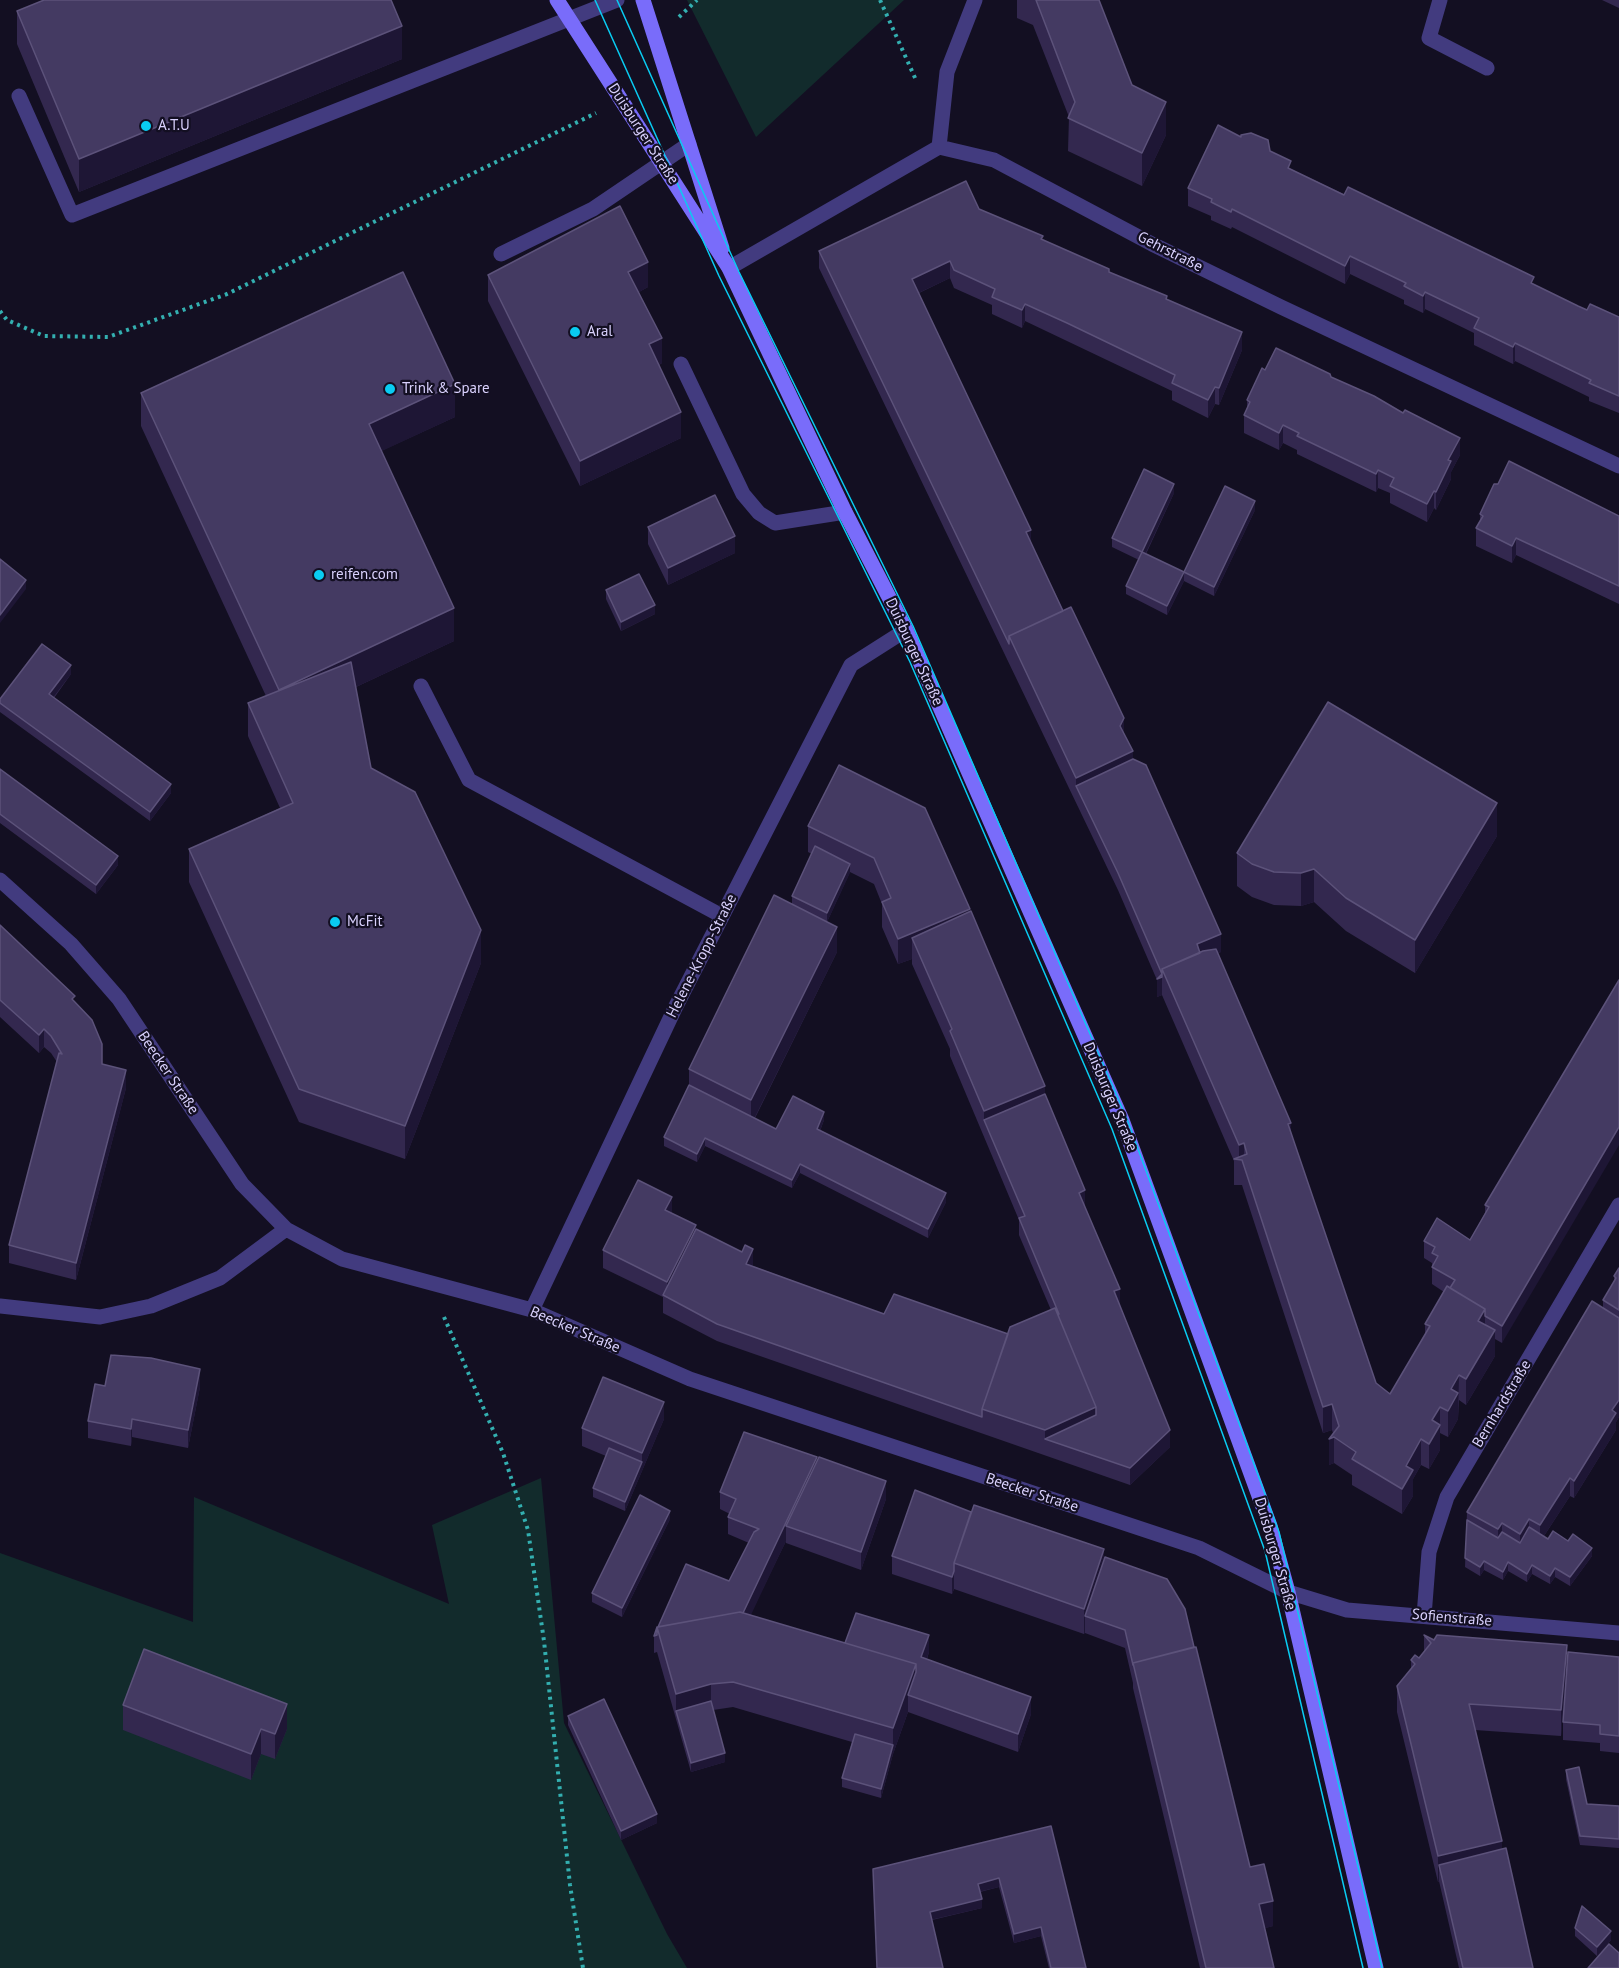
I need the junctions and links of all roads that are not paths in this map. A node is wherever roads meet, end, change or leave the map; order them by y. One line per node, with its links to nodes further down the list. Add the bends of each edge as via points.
1 (558, 0): 6 (main road, Duisburger Straße)
2 (617, 0): 6 (street)
3 (643, 0): 9 (main road, Duisburger Straße)
4 (975, 0): 10 (street, via 947,72)
5 (1440, 0): 7 (street, via 1430,38)
6 (570, 20): 8 (street, via 72,215); 11 (main road, Duisburger Straße)
7 (1487, 68)
8 (20, 96)
9 (689, 144): 11 (street); 13 (main road, Duisburger Straße)
10 (939, 147): 13 (street); 15 (street, Gehrstraße, via 994,160 1270,302)
11 (662, 164): 12 (street, via 593,209); 13 (main road, Duisburger Straße)
12 (501, 254)
13 (729, 268): 16 (main road, Duisburger Straße)
14 (681, 364): 16 (street, via 742,494 759,513 775,522)
15 (1619, 466)
16 (845, 512): 17 (main road, Duisburger Straße)
17 (906, 630): 20 (street, Helene-Kropp-Straße, via 851,665); 25 (main road, Duisburger Straße, via 1122,1120 1270,1526)
18 (421, 686): 20 (street, via 469,780)
19 (0, 880): 22 (street, Beecker Straße, via 71,944 119,999 242,1184)
20 (722, 916): 24 (street, Helene-Kropp-Straße)
21 (1619, 1205): 26 (street, Bernhardstraße, via 1447,1497 1429,1552)
22 (285, 1229): 23 (street, via 220,1278 152,1306 100,1317); 24 (street, Beecker Straße, via 342,1259)
23 (0, 1306)
24 (532, 1310): 25 (street, Beecker Straße, via 690,1379 1199,1548)
25 (1288, 1592): 26 (street, Sofienstraße, via 1347,1610); 28 (main road, Duisburger Straße)
26 (1424, 1616): 27 (street, Sofienstraße)
27 (1619, 1633)
28 (1376, 1968)

